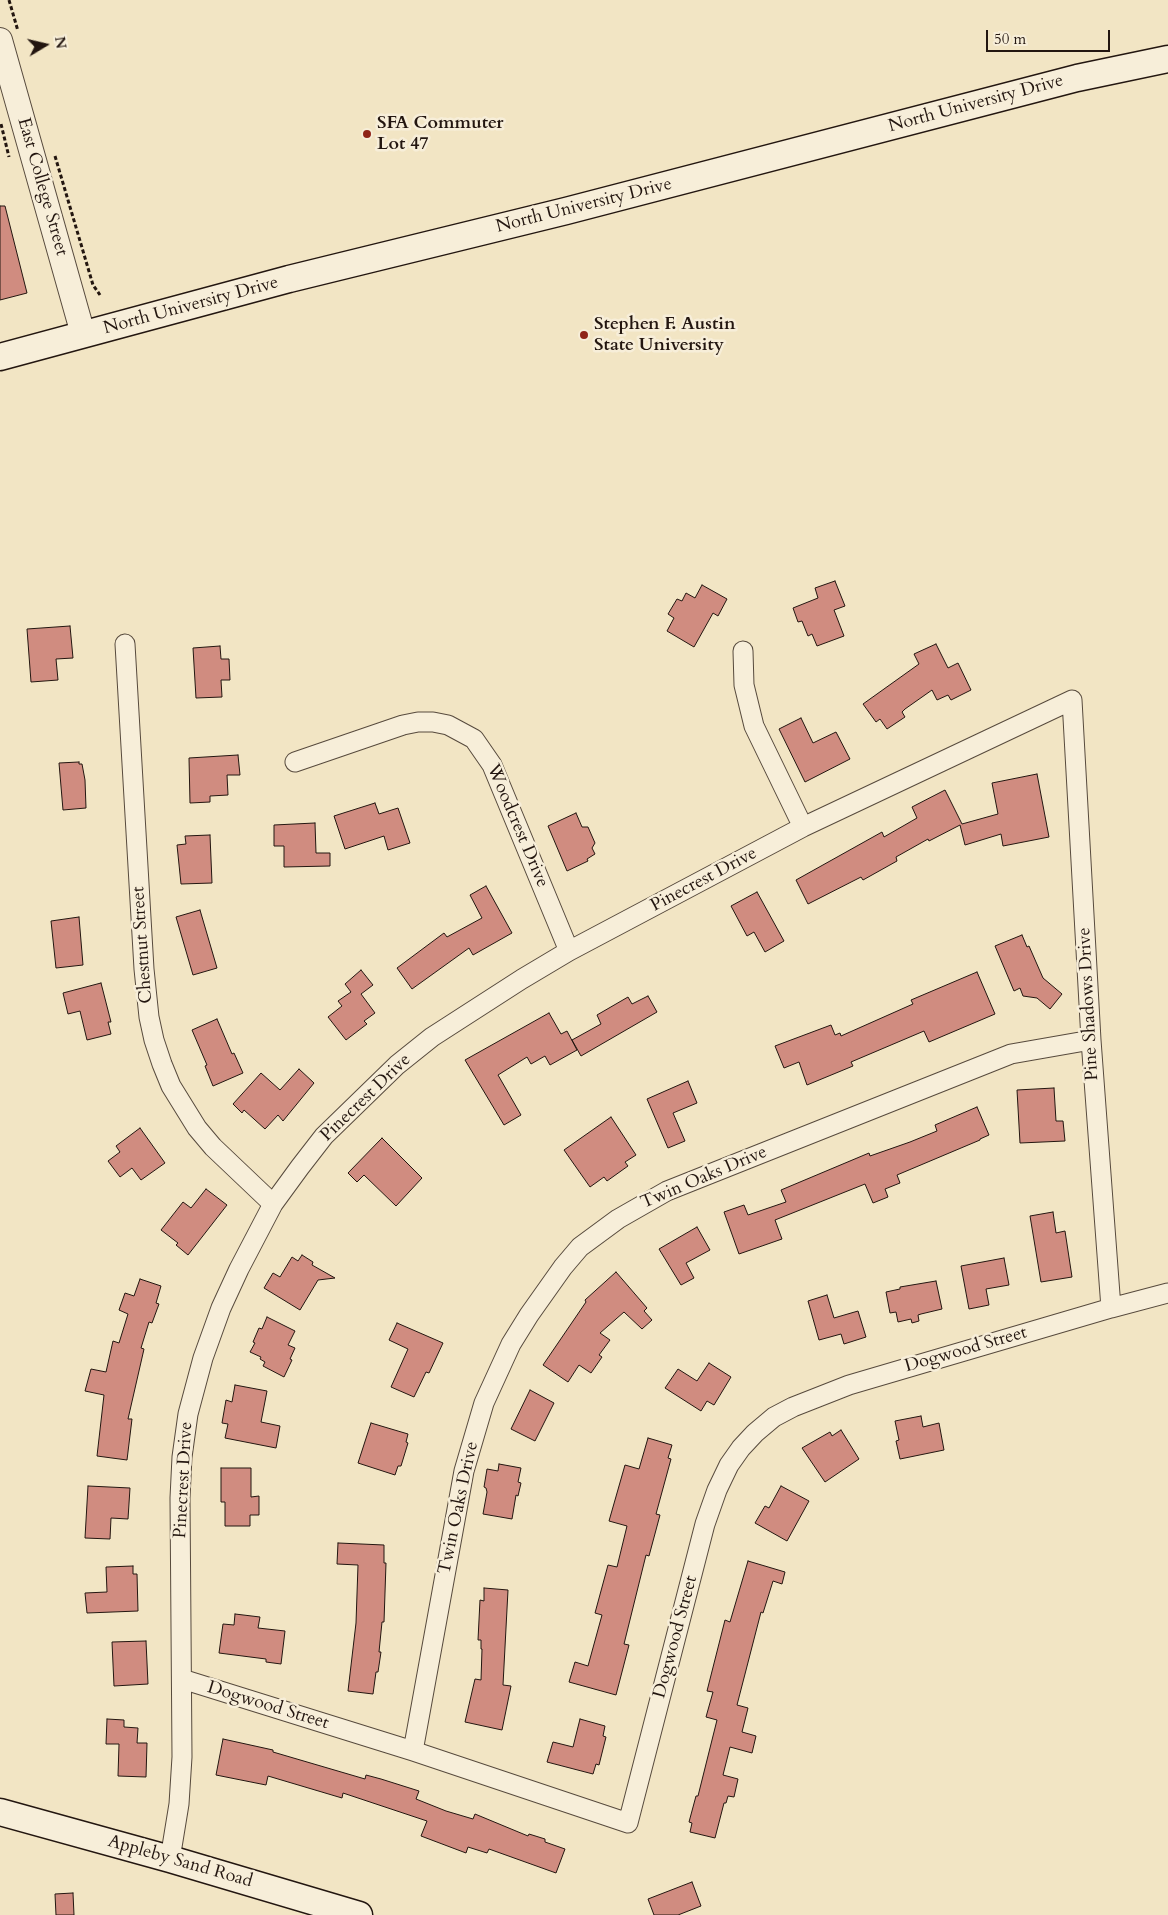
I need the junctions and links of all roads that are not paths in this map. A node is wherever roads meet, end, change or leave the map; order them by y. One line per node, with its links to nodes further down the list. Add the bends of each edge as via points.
1 (0, 40): 3 (street, East College Street)
2 (1168, 59): 3 (main road, North University Drive, via 1068,80)
3 (83, 334): 4 (main road, North University Drive)
4 (0, 357)
5 (125, 644): 12 (street, Chestnut Street, via 144,970 154,1040 171,1086 197,1128)
6 (743, 651): 9 (street, via 744,686 754,726)
7 (1072, 700): 9 (street, Pinecrest Drive); 11 (street, Pine Shadows Drive)
8 (295, 762): 10 (street, Woodcrest Drive, via 418,722 448,725 474,739 492,764)
9 (803, 827): 10 (street, Pinecrest Drive)
10 (569, 951): 12 (street, Pinecrest Drive, via 473,1009 397,1065 324,1136)
11 (1091, 1040): 14 (street, Pine Shadows Drive); 16 (street, Twin Oaks Drive, via 1011,1054 667,1191 618,1219 580,1247 511,1344 484,1403 464,1471)
12 (273, 1204): 15 (street, Pinecrest Drive, via 222,1308 203,1358 188,1414 180,1498)
13 (1168, 1292): 14 (street, Dogwood Street)
14 (1111, 1308): 16 (street, Dogwood Street, via 849,1385 774,1417 755,1433 730,1465 705,1524 628,1823)
15 (182, 1679): 16 (street, Dogwood Street); 18 (street, Pinecrest Drive, via 179,1804)
16 (413, 1751)
17 (0, 1812): 18 (main road, Appleby Sand Road)
18 (170, 1858): 19 (main road, Appleby Sand Road)
19 (359, 1915)

